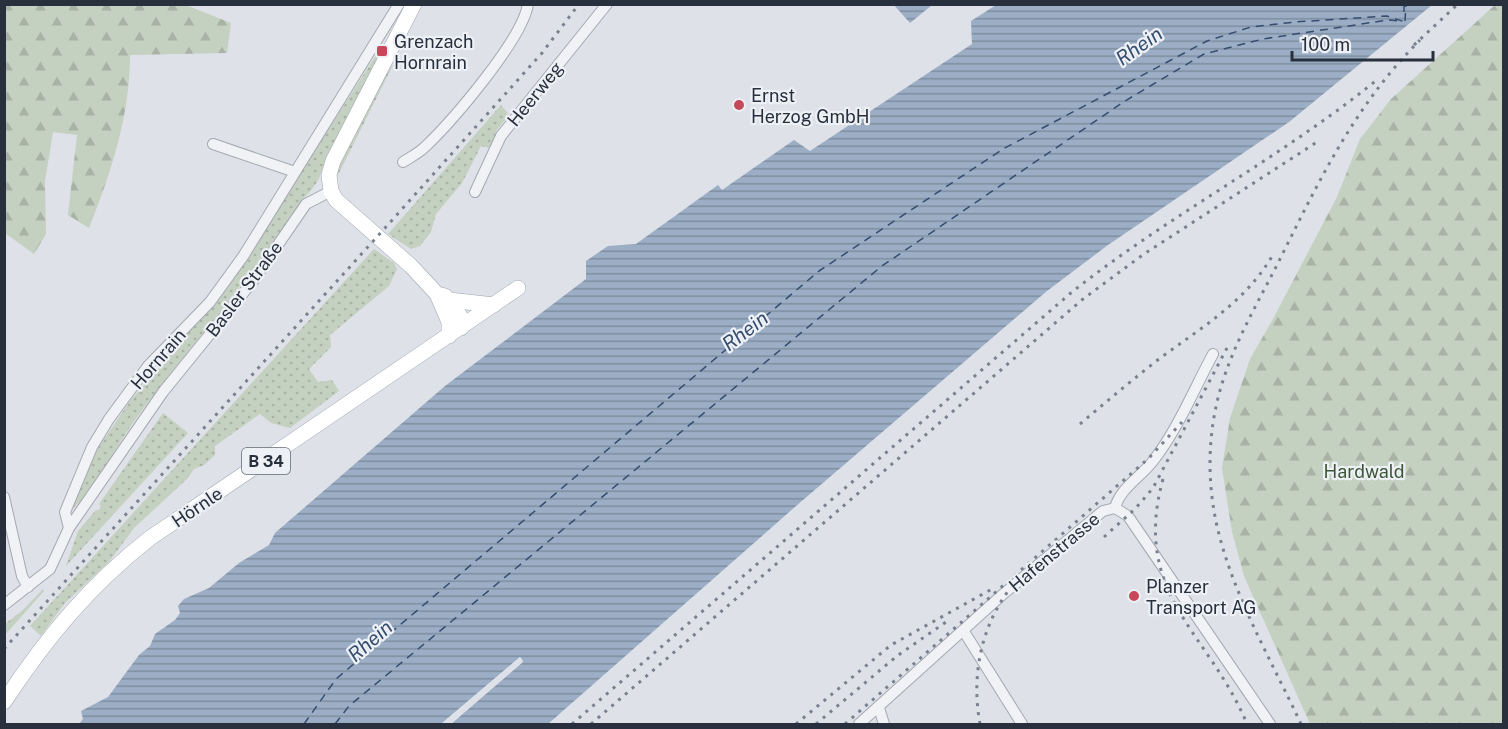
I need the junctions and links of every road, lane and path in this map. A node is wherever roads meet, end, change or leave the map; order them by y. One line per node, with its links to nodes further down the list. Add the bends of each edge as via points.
1 (399, 4): 7 (street, Hornrain)
2 (414, 4): 8 (main road, via 333,162 329,175)
3 (528, 4): 6 (street, via 490,73 425,147)
4 (607, 4): 9 (street, Heerweg, via 501,136)
5 (213, 144): 7 (street)
6 (403, 162)
7 (295, 172): 17 (street, Hornrain, via 210,302 148,366 109,419 92,447 65,512)
8 (331, 191): 11 (main road, via 336,200); 17 (street, Basler Straße, via 306,204 253,281 163,392)
9 (475, 192)
10 (518, 288): 12 (main road, B 34)
11 (443, 297): 12 (main road); 13 (main road)
12 (494, 304): 13 (main road, B 34)
13 (455, 332): 21 (main road, Hörnle / B 34, via 150,538 115,566 75,604)
14 (1213, 354): 16 (street, Hafenstrasse, via 1167,440 1153,461 1118,497)
15 (4, 497): 18 (street)
16 (1115, 508): 20 (street, Hafenstrasse, via 1103,511); 26 (street, via 1128,516)
17 (69, 528): 18 (street, Basler Straße, via 50,568)
18 (28, 587): 19 (street)
19 (4, 604)
20 (963, 630): 22 (street, Hafenstrasse); 25 (street)
21 (4, 702)
22 (879, 708): 23 (street, Hafenstrasse); 24 (street)
23 (859, 724)
24 (884, 724)
25 (1022, 724)
26 (1270, 724)

